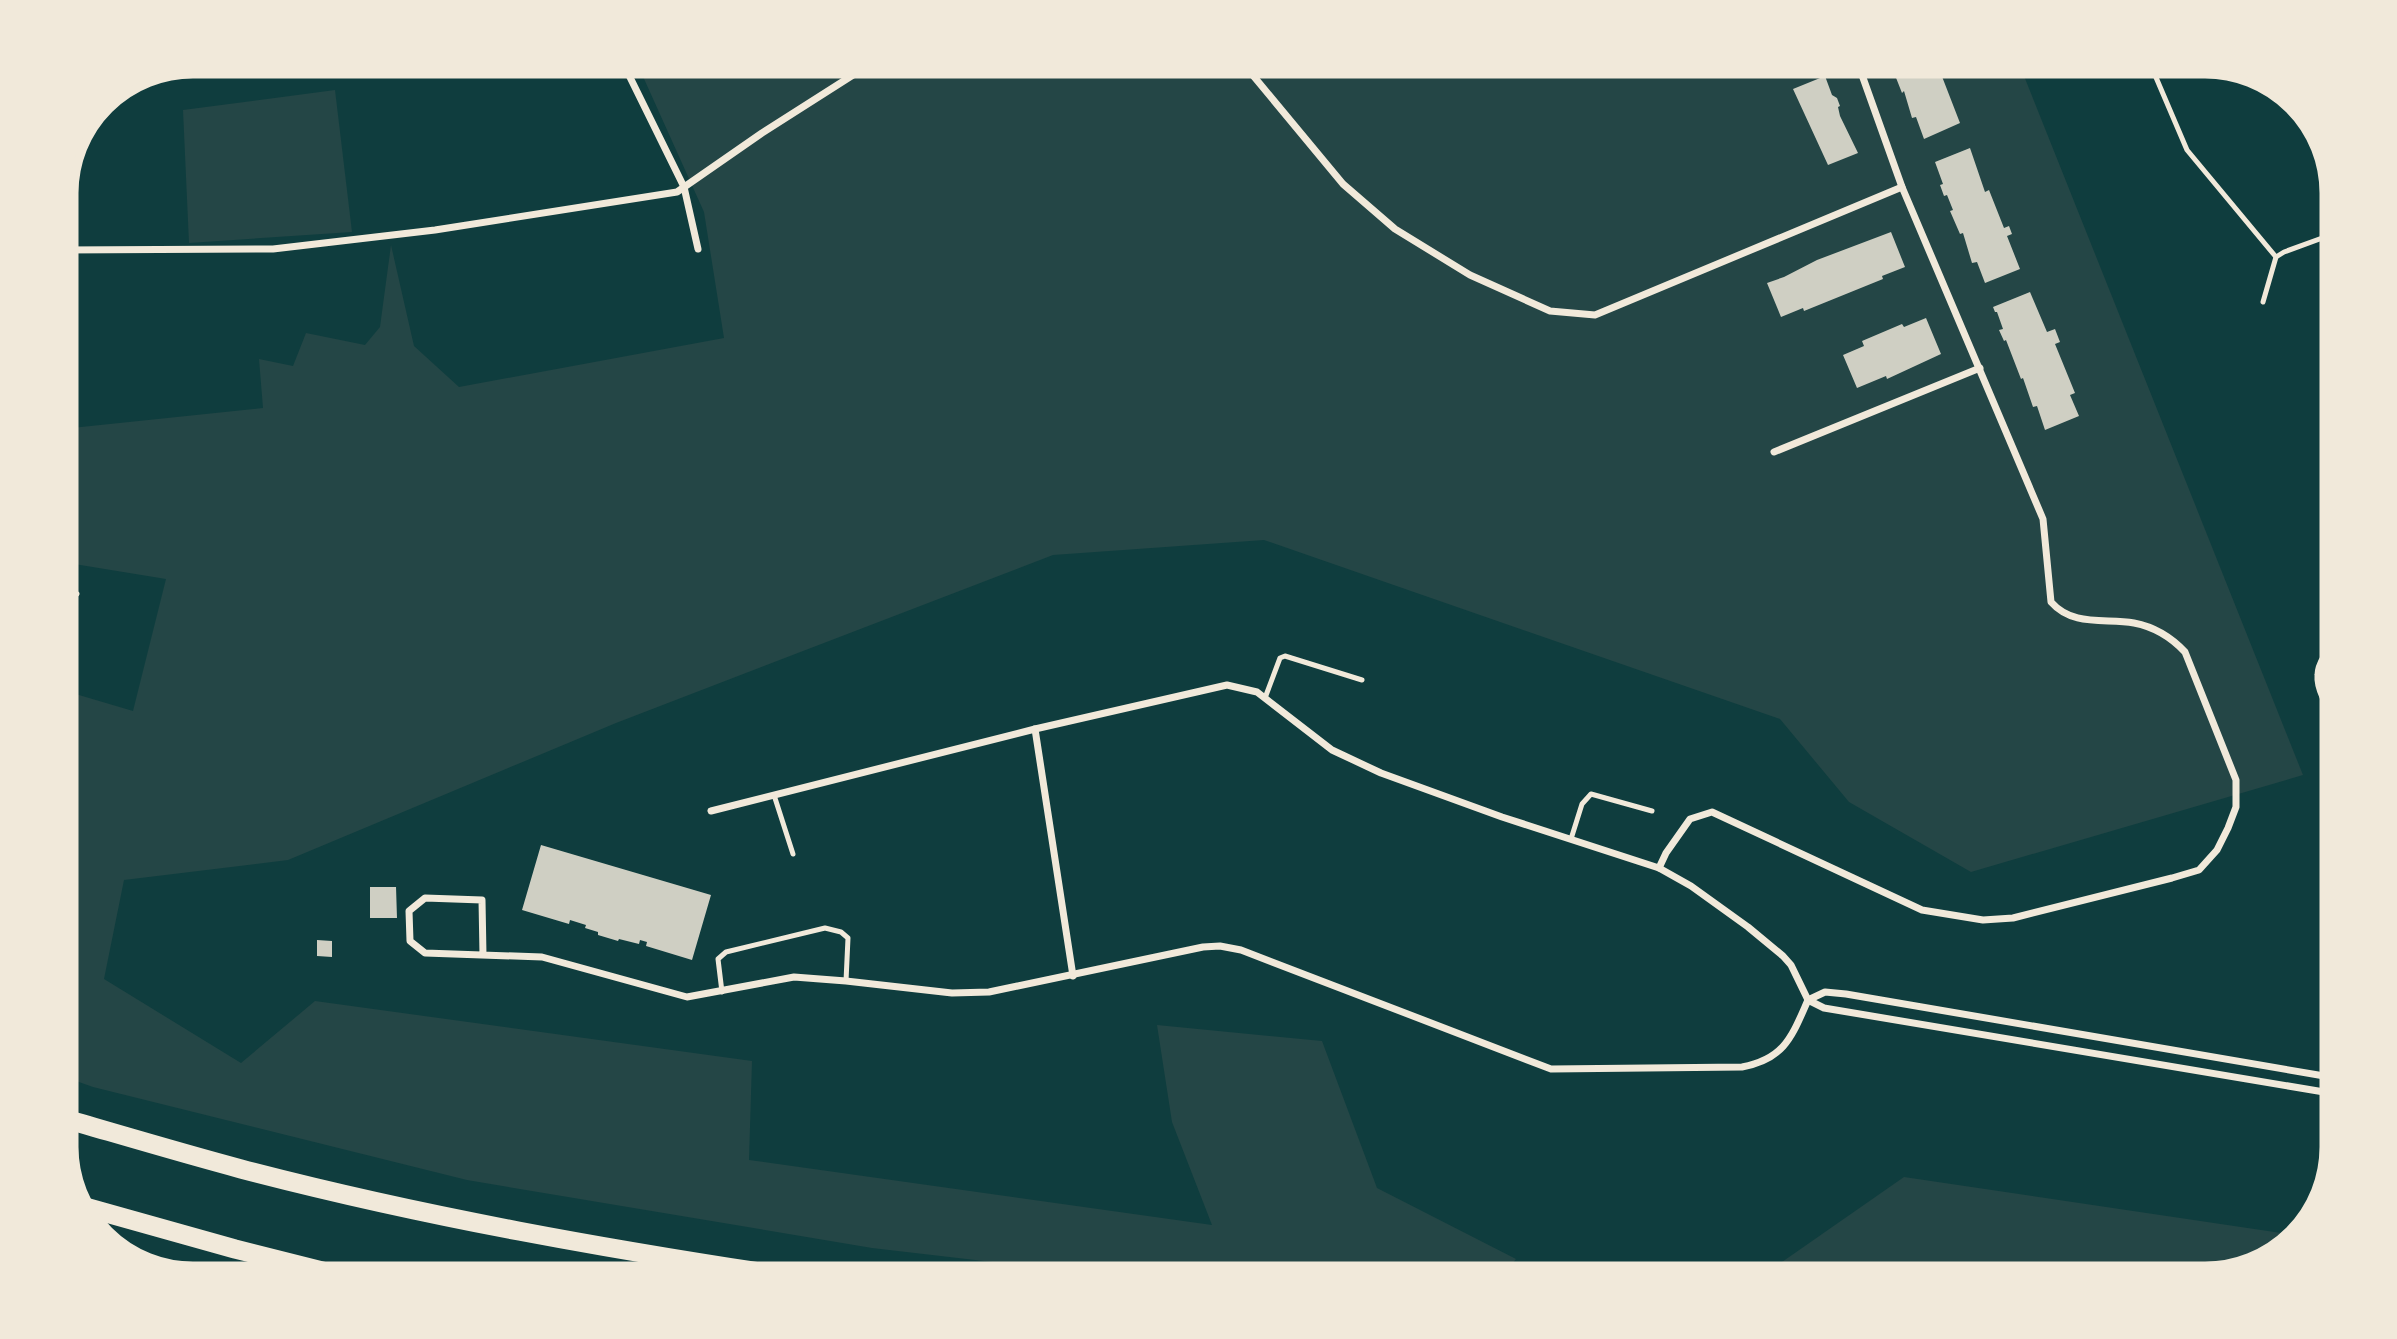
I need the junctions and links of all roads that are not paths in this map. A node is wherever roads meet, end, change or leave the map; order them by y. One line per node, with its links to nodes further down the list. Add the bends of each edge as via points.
1 (628, 74): 6 (street)
2 (855, 74): 6 (street)
3 (1252, 74): 7 (street, via 1343,184 1395,229 1470,275 1550,312 1595,316)
4 (1862, 74): 7 (street)
5 (2155, 74): 11 (lane, via 2187,150)
6 (684, 187): 9 (street); 10 (street, via 677,192 363,240 273,249)
7 (1902, 187): 13 (street)
8 (2323, 238): 11 (lane)
9 (698, 249)
10 (74, 250)
11 (2276, 257): 12 (lane)
12 (2263, 302)
13 (1980, 368): 14 (street); 27 (street, via 2043,519 2051,602 2060,611 2084,620 2147,626 2171,638 2185,652 2235,780 2236,807 2217,850 2199,870 2013,918 1983,920 1922,910 1712,812 1690,819)
14 (1774, 452)
15 (74, 593): 16 (lane)
16 (77, 594)
17 (2323, 663): 19 (street, via 2318,674)
18 (1362, 680): 20 (lane, via 1285,656 1280,657)
19 (2324, 697)
20 (1265, 698): 21 (street, via 1227,685); 25 (street, via 1332,750 1381,773)
21 (1035, 729): 22 (street); 29 (street)
22 (774, 795): 23 (street); 26 (lane)
23 (711, 811)
24 (1653, 811): 25 (lane, via 1591,794 1582,804)
25 (1571, 839): 27 (street)
26 (793, 854)
27 (1659, 868): 32 (street, via 1691,886 1783,956)
28 (483, 955): 28 (street, via 482,900 425,898 409,911 410,941 425,953); 31 (street, via 542,957 687,998)
29 (1073, 976): 30 (street, via 989,992 952,993); 32 (street, via 1203,947 1231,947 1551,1069 1754,1065 1781,1050)
30 (846, 981): 31 (street, via 794,977); 31 (lane, via 848,938 825,928 726,952 718,959)
31 (722, 992)
32 (1808, 1000): 33 (street, via 1825,992 1846,994); 34 (street, via 1824,1008)
33 (2324, 1076)
34 (2324, 1092)
35 (74, 1122): 38 (highway, via 349,1194)
36 (92, 1209): 37 (highway)
37 (301, 1266)
38 (694, 1266)

